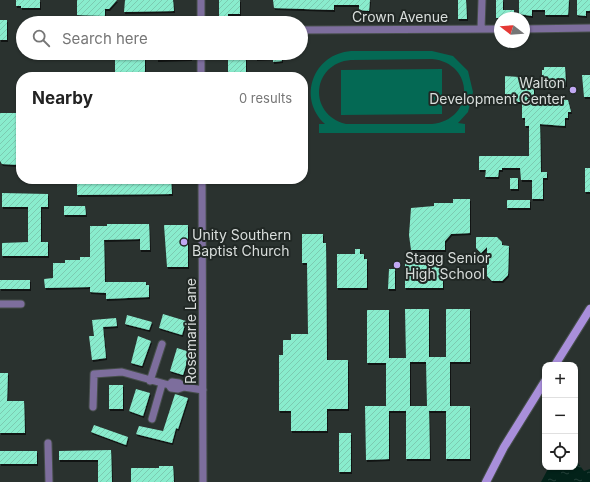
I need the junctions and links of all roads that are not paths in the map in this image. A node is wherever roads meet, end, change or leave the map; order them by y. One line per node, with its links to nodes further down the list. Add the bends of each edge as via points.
1 (201, 0): 3 (street)
2 (482, 0): 5 (street)
3 (201, 16)
4 (590, 28): 7 (street)
5 (482, 29): 6 (street, Crown Avenue); 8 (street, Crown Avenue)
6 (494, 29)
7 (530, 29)
8 (308, 30)
9 (201, 60): 10 (street)
10 (201, 72)
11 (202, 184): 20 (street, Rosemarie Lane)
12 (0, 304): 13 (street)
13 (21, 304)
14 (590, 309): 16 (street)
15 (162, 344): 17 (street)
16 (557, 362)
17 (150, 381): 18 (street); 21 (street, via 122,372 94,374)
18 (166, 385): 20 (street, via 178,389 184,387); 22 (street)
19 (542, 387): 26 (street, via 504,447)
20 (203, 390): 25 (street, Rosemarie Lane)
21 (93, 407)
22 (152, 420)
23 (48, 443): 24 (street)
24 (49, 482)
25 (203, 482)
26 (486, 482)

